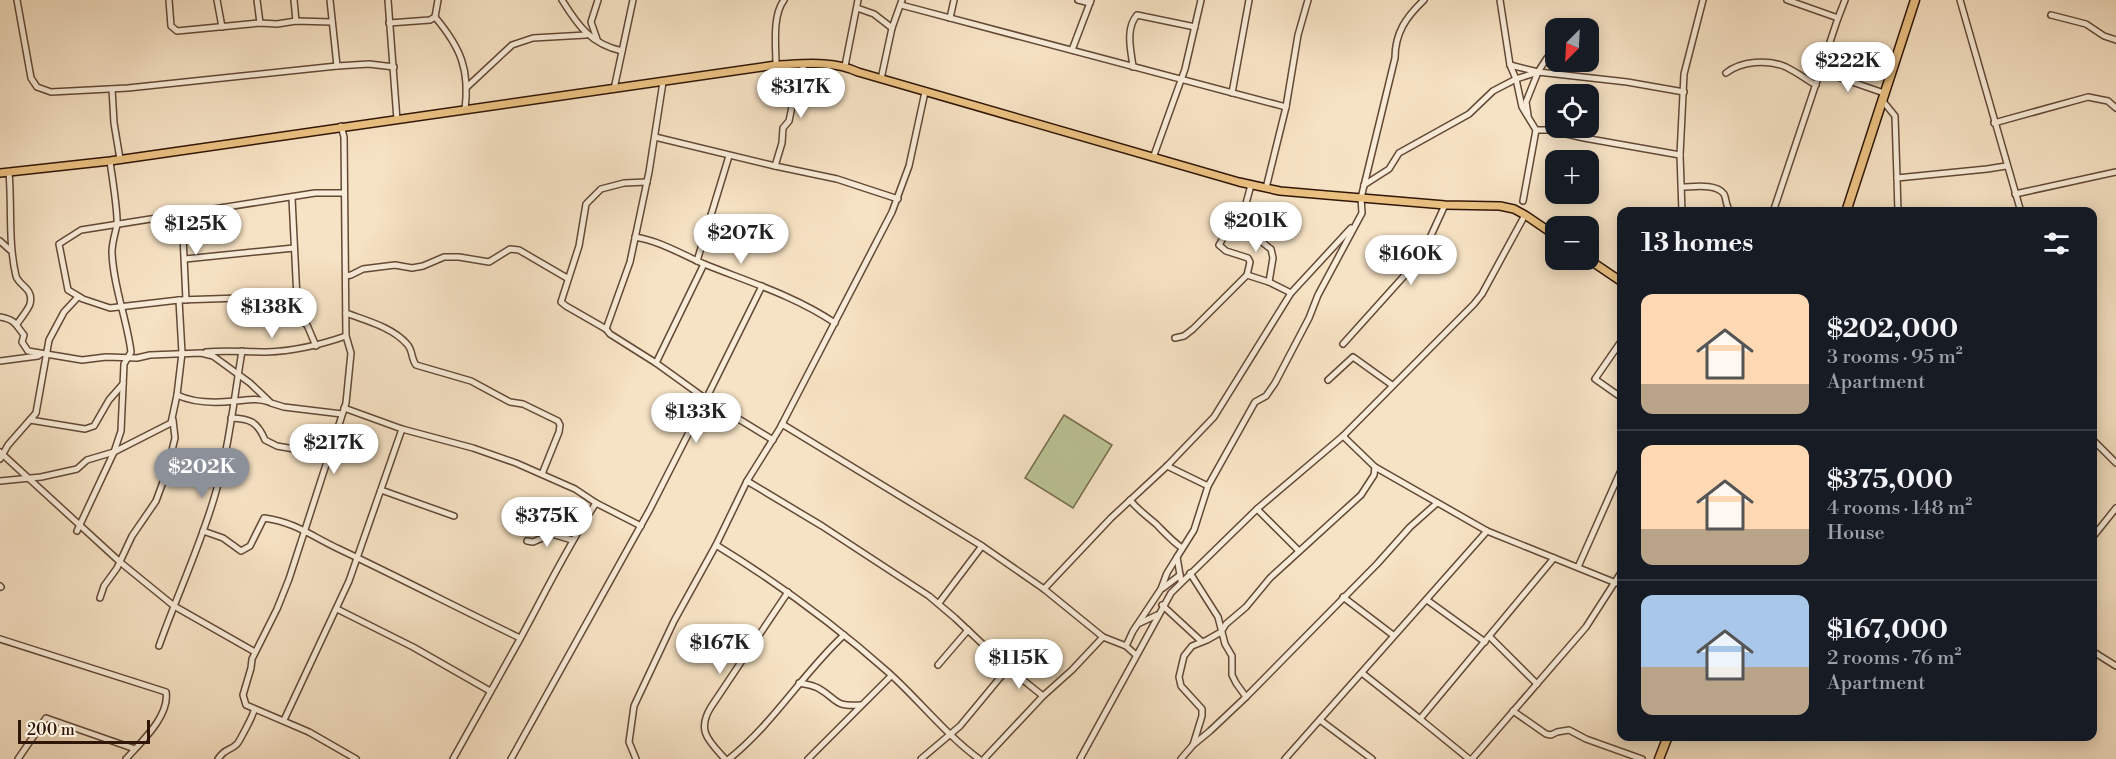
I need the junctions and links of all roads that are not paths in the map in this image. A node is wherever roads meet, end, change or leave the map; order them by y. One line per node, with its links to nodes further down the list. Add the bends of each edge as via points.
1 (17, 0): 62 (street, via 31,78 37,87 51,92)
2 (168, 0): 37 (street, via 171,26 177,31)
3 (217, 0): 37 (street)
4 (257, 0): 35 (street)
5 (294, 0): 33 (street)
6 (330, 0): 34 (street)
7 (388, 0): 36 (street)
8 (438, 0): 30 (street)
9 (562, 0): 40 (street)
10 (598, 0): 41 (street, via 591,22)
11 (633, 0): 44 (street)
12 (858, 0): 28 (street)
13 (954, 0): 31 (street)
14 (1078, 0): 26 (street)
15 (1201, 0): 38 (street)
16 (1249, 0): 66 (street)
17 (1308, 0): 68 (street)
18 (1424, 0): 90 (street, via 1395,41 1395,58)
19 (1500, 0): 48 (street)
20 (1702, 0): 65 (street, via 1687,59)
21 (1788, 0): 32 (street)
22 (1845, 0): 32 (street)
23 (1915, 0): 67 (highway)
24 (1960, 0): 73 (street)
25 (781, 1): 47 (street)
26 (1090, 2): 43 (street)
27 (901, 3): 31 (street); 39 (street)
28 (856, 8): 39 (street, via 874,14); 50 (street)
29 (2051, 15): 42 (street, via 2086,24)
30 (435, 17): 36 (street); 61 (street, via 462,56)
31 (950, 18): 43 (street)
32 (1838, 18): 53 (street)
33 (296, 21): 34 (street); 35 (street)
34 (332, 22): 49 (street)
35 (260, 23): 37 (street)
36 (389, 23): 51 (street)
37 (222, 27)
38 (1195, 27): 52 (street, via 1137,15 1130,36); 58 (street)
39 (892, 28): 56 (street)
40 (586, 35): 41 (street); 61 (street, via 533,38 512,45)
41 (597, 39): 44 (street, via 602,45)
42 (2116, 40)
43 (1072, 50): 52 (street)
44 (622, 51): 63 (street)
45 (1545, 61): 54 (street)
46 (804, 64): 47 (main road); 50 (main road); 82 (street)
47 (776, 65): 59 (main road)
48 (1510, 65): 54 (street); 57 (street)
49 (338, 66): 51 (street); 62 (street)
50 (845, 66): 56 (main road)
51 (394, 67): 72 (street)
52 (1133, 67): 58 (street)
53 (1820, 71): 60 (street); 67 (street)
54 (1538, 72): 57 (street); 65 (street); 71 (street, via 1526,102)
55 (1726, 73): 60 (street, via 1734,66 1762,62 1785,66)
56 (881, 79): 64 (main road)
57 (1516, 79): 71 (street); 90 (street, via 1493,91 1469,114 1399,153 1389,168)
58 (1181, 80): 66 (street); 79 (street)
59 (663, 82): 63 (main road); 76 (street)
60 (1816, 85): 102 (street)
61 (468, 87): 70 (street)
62 (112, 89): 80 (street)
63 (614, 89): 70 (main road)
64 (926, 92): 79 (main road); 97 (street)
65 (1684, 92): 77 (street)
66 (1232, 93): 68 (street)
67 (1883, 97): 87 (street, via 1895,116); 103 (highway)
68 (1286, 107): 92 (street)
69 (2116, 108): 73 (street, via 2108,101 2088,97)
70 (465, 110): 72 (main road)
71 (1528, 119): 75 (street)
72 (398, 120): 74 (main road)
73 (1994, 123): 83 (street)
74 (341, 126): 80 (main road); 93 (street)
75 (1536, 130): 77 (street); 98 (street)
76 (655, 137): 78 (street); 88 (street)
77 (1680, 155): 91 (street)
78 (729, 156): 82 (street); 117 (street)
79 (1154, 158): 89 (main road)
80 (120, 159): 81 (main road)
81 (110, 161): 84 (main road); 110 (street)
82 (775, 166): 97 (street, via 837,179)
83 (2006, 166): 87 (street); 94 (street)
84 (9, 172): 86 (main road); 115 (street)
85 (2116, 172): 94 (street)
86 (0, 173)
87 (1897, 178): 104 (street)
88 (647, 182): 112 (street); 122 (street, via 601,189 586,204 579,246)
89 (1251, 185): 92 (main road); 109 (street, via 1244,214)
90 (1364, 185): 96 (street)
91 (1682, 187): 100 (street); 101 (street, via 1712,187 1725,195)
92 (1266, 188): 96 (main road)
93 (344, 193): 95 (street); 121 (street)
94 (2015, 194): 105 (street)
95 (292, 198): 106 (street); 114 (street)
96 (1361, 198): 99 (main road); 108 (street, via 1362,213)
97 (897, 199): 133 (street)
98 (1523, 201)
99 (1445, 205): 107 (main road, via 1500,206); 138 (street, via 1428,242 1405,275)
100 (1682, 207)
101 (1727, 207)
102 (1775, 207)
103 (1848, 207)
104 (1898, 207)
105 (2019, 207)
106 (182, 214): 110 (street); 116 (street)
107 (1525, 215): 111 (main road); 151 (street, via 1479,298)
108 (1356, 222): 126 (street); 177 (street, via 1275,383 1266,396 1255,402)
109 (1237, 223): 120 (street, via 1218,245 1248,258); 124 (street, via 1248,227 1271,249)
110 (117, 225): 128 (street, via 81,230 59,244 68,290); 130 (street, via 112,253)
111 (1545, 229)
112 (635, 237): 117 (street); 135 (street)
113 (0, 241): 115 (street)
114 (294, 248): 116 (street); 127 (street)
115 (10, 250): 134 (street, via 17,279 28,290 30,303)
116 (185, 259): 129 (street)
117 (697, 261): 118 (street)
118 (704, 264): 125 (street); 147 (street)
119 (1599, 266): 123 (main road)
120 (1248, 275): 124 (street); 137 (street, via 1193,329)
121 (346, 276): 122 (street, via 363,269 423,266 444,257 489,262 510,249 519,250); 131 (street)
122 (567, 278): 135 (street, via 561,302)
123 (1617, 279)
124 (1269, 282): 126 (street)
125 (762, 286): 133 (street); 154 (street)
126 (1291, 293): 170 (street, via 1214,417)
127 (297, 296): 129 (street); 139 (street, via 298,319 307,325)
128 (78, 297): 130 (street, via 110,308); 144 (street, via 64,312)
129 (182, 300): 130 (street); 142 (street)
130 (120, 306): 145 (street, via 131,352)
131 (346, 313): 136 (street); 172 (street, via 405,341 416,365 471,381 558,421 559,432)
132 (0, 317): 134 (street)
133 (835, 323): 161 (street)
134 (17, 324): 144 (street, via 28,351)
135 (606, 329): 147 (street)
136 (346, 336): 139 (street); 157 (street, via 351,352)
137 (1175, 338)
138 (1344, 344)
139 (316, 346): 141 (street)
140 (1617, 347): 153 (street, via 1595,379)
141 (242, 351): 143 (street); 148 (street)
142 (182, 353): 143 (street); 145 (street); 152 (street)
143 (201, 353): 148 (street, via 213,356)
144 (44, 354): 145 (street, via 82,360); 146 (street); 160 (street, via 36,412)
145 (127, 358): 150 (street)
146 (0, 361)
147 (656, 363): 154 (street)
148 (238, 375): 155 (street); 156 (street)
149 (1328, 380): 151 (street, via 1353,357)
150 (123, 384): 160 (street, via 94,426 85,429); 167 (street, via 121,431)
151 (1392, 385): 163 (street)
152 (177, 395): 155 (street, via 194,400); 158 (street)
153 (1617, 395)
154 (706, 399): 164 (street); 186 (street)
155 (232, 401): 156 (street, via 254,399); 159 (street)
156 (271, 403): 157 (street)
157 (343, 411): 162 (street); 187 (street)
158 (172, 418): 167 (street, via 166,427); 201 (street, via 175,438 167,471 156,501)
159 (231, 418): 166 (street, via 248,419 260,428 265,440); 189 (street, via 216,494)
160 (30, 420): 168 (street)
161 (782, 424): 164 (street); 195 (street)
162 (402, 429): 172 (street, via 479,450); 178 (street)
163 (1343, 435): 171 (street); 183 (street)
164 (773, 440): 176 (street)
165 (2097, 444): 169 (street)
166 (300, 450)
167 (114, 452): 173 (street, via 87,460 71,470); 185 (street)
168 (1, 455): 173 (street)
169 (2116, 462)
170 (1167, 466): 177 (street); 179 (street)
171 (1375, 467): 180 (street); 197 (street, via 1361,495)
172 (542, 474): 181 (street)
173 (28, 477): 175 (street); 185 (street)
174 (1617, 479): 202 (street)
175 (0, 481)
176 (747, 481): 194 (street); 212 (street)
177 (1208, 486): 196 (street, via 1194,530)
178 (381, 490): 184 (street); 199 (street)
179 (1130, 501): 196 (street); 206 (street)
180 (1437, 502): 190 (street); 209 (street)
181 (596, 503): 186 (street); 192 (street)
182 (2116, 508): 191 (street)
183 (1257, 509): 197 (street); 203 (street)
184 (454, 516)
185 (79, 525): 188 (street); 201 (street)
186 (641, 526): 257 (street)
187 (306, 530): 189 (street, via 264,518 250,546 241,551 223,538); 199 (street); 229 (street, via 277,609)
188 (76, 531)
189 (203, 531): 214 (street)
190 (1487, 531): 200 (street); 211 (street)
191 (2097, 532)
192 (572, 540): 193 (street, via 552,534); 223 (street)
193 (527, 541)
194 (716, 545): 208 (street); 258 (street, via 634,705 629,742)
195 (982, 546): 206 (street); 212 (street)
196 (1182, 548): 198 (street)
197 (1299, 551): 219 (street)
198 (1177, 557): 204 (street); 207 (street)
199 (357, 558): 215 (street); 223 (street)
200 (1554, 558): 202 (street); 225 (street)
201 (120, 562): 210 (street); 214 (street)
202 (1578, 567): 205 (street)
203 (1190, 573): 204 (street); 219 (street, via 1218,617)
204 (1181, 578): 207 (street); 213 (street)
205 (1616, 583): 238 (street, via 1586,627)
206 (1044, 589): 222 (street)
207 (1161, 589): 217 (street)
208 (788, 592): 220 (street); 259 (street, via 704,720 709,740)
209 (1343, 597): 221 (street); 241 (street)
210 (100, 598)
211 (1427, 600): 221 (street); 225 (street)
212 (939, 603): 218 (street)
213 (1162, 605): 216 (street); 226 (street)
214 (174, 606): 227 (street); 229 (street)
215 (337, 609): 239 (street); 246 (street)
216 (1157, 615): 217 (street); 230 (street)
217 (1138, 624): 228 (street)
218 (968, 630): 232 (street); 234 (street)
219 (1221, 632): 226 (street); 241 (street, via 1232,656 1232,675)
220 (844, 635): 236 (street); 237 (street)
221 (1394, 636): 235 (street)
222 (1103, 637): 228 (street); 240 (street)
223 (520, 638): 239 (street)
224 (0, 639): 251 (street, via 166,692 167,701 158,720)
225 (1487, 640): 238 (street); 245 (street)
226 (1201, 641): 250 (street, via 1184,656 1179,677 1181,686 1202,709)
227 (159, 646)
228 (1126, 646): 230 (street)
229 (255, 652): 243 (street, via 243,695 246,705)
230 (1136, 654): 264 (street)
231 (2097, 654): 233 (street)
232 (938, 665)
233 (2116, 666)
234 (1008, 668): 240 (street); 248 (street)
235 (1362, 673): 245 (street); 247 (street)
236 (891, 675): 242 (street); 248 (street)
237 (799, 683): 242 (street, via 819,688 842,705); 259 (street)
238 (1537, 684): 244 (street)
239 (490, 691): 256 (street)
240 (1043, 696): 263 (street)
241 (1246, 697): 250 (street)
242 (861, 705): 260 (street)
243 (254, 710): 246 (street); 254 (street, via 239,742)
244 (1513, 711): 268 (street); 269 (street, via 1546,734 1569,730)
245 (1420, 718): 268 (street)
246 (284, 720): 255 (street)
247 (1320, 720): 266 (street); 267 (street)
248 (950, 735): 261 (street); 262 (street)
249 (1666, 741): 270 (highway)
250 (1192, 745): 265 (street)
251 (135, 749): 252 (street, via 46,718); 253 (street)
252 (18, 759)
253 (126, 759)
254 (218, 759)
255 (356, 759)
256 (453, 759)
257 (511, 759)
258 (636, 759)
259 (727, 759)
260 (808, 759)
261 (921, 759)
262 (979, 759)
263 (984, 759)
264 (1080, 759)
265 (1180, 759)
266 (1285, 759)
267 (1372, 759)
268 (1471, 759)
269 (1642, 759)
270 (1659, 759)

